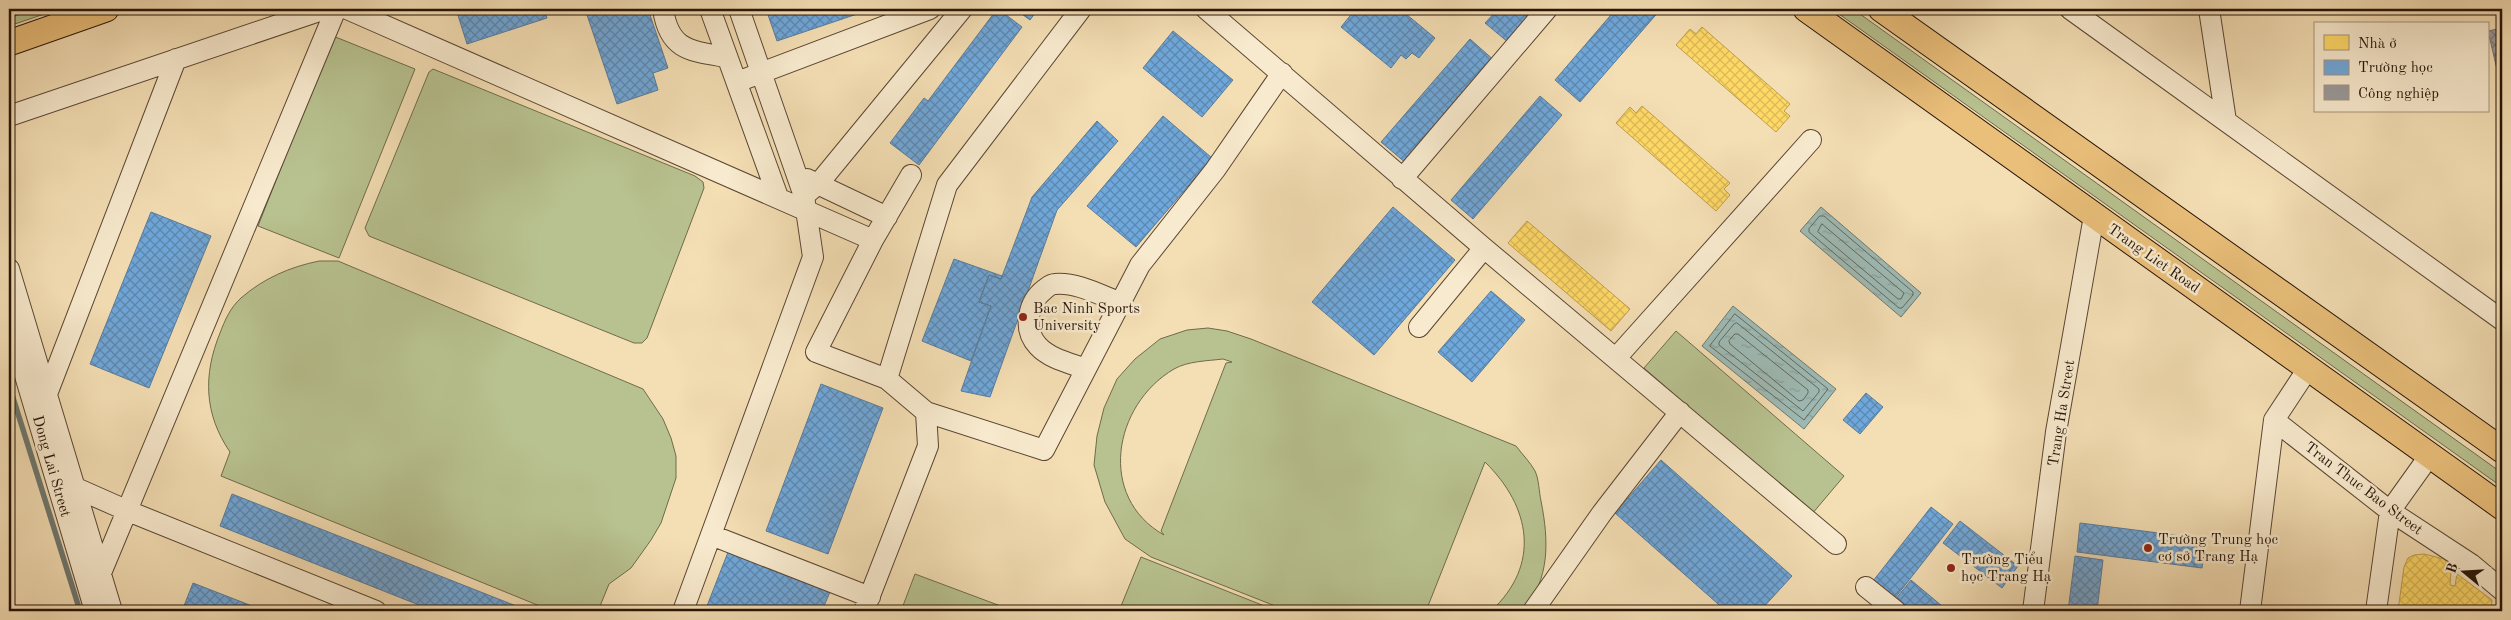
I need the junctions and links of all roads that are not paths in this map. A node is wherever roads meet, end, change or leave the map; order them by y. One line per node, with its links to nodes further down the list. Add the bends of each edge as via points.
1 (106, 9): 17 (main road)
2 (325, 9): 19 (street)
3 (336, 9): 51 (street)
4 (347, 9): 28 (street)
5 (664, 9): 18 (street, via 666,24 676,42 692,52)
6 (710, 9): 18 (street)
7 (739, 9): 20 (street)
8 (930, 9): 20 (street)
9 (962, 9): 29 (street)
10 (1081, 9): 42 (street, via 947,185)
11 (1206, 9): 21 (street)
12 (1547, 9): 27 (street)
13 (1806, 9): 30 (main road, Trang Liet Road)
14 (1881, 9): 47 (main road)
15 (2070, 9): 24 (street)
16 (2209, 9): 24 (street)
17 (9, 43)
18 (726, 57): 22 (street)
19 (176, 60): 23 (street); 43 (street)
20 (761, 72): 22 (street); 29 (street, via 798,176)
21 (1282, 73): 27 (street); 35 (street, via 1215,170 1140,266)
22 (737, 82): 28 (street)
23 (9, 116)
24 (2226, 121): 36 (street)
25 (1811, 140): 39 (street)
26 (911, 175): 31 (street)
27 (1402, 178): 33 (street)
28 (778, 197): 29 (street)
29 (810, 197): 31 (street); 32 (street); 53 (street, via 813,257)
30 (2094, 216): 40 (main road, Trang Liet Road); 65 (street, Trang Ha Street, via 2056,432)
31 (887, 218): 32 (street)
32 (873, 240): 42 (street, via 816,352)
33 (1484, 248): 38 (street); 39 (street)
34 (9, 269): 43 (street)
35 (1121, 302): 41 (street); 41 (street, via 1068,283 1052,284 1029,308 1029,326 1037,345 1048,355)
36 (2502, 320)
37 (9, 322): 60 (street, Dong Lai Street)
38 (1419, 327)
39 (1616, 358): 45 (street)
40 (2309, 368): 46 (street); 48 (main road, Trang Liet Road)
41 (1086, 369): 44 (street, via 1044,450)
42 (887, 379): 44 (street)
43 (47, 394): 49 (street)
44 (926, 412): 58 (street, via 928,446)
45 (1680, 412): 54 (street); 63 (street, via 1602,513)
46 (2274, 420): 52 (street, Tran Thuc Bao Street); 66 (street)
47 (2502, 450)
48 (2430, 455): 50 (main road, Trang Liet Road); 52 (street)
49 (76, 488): 51 (street); 55 (street)
50 (2502, 507)
51 (128, 511): 55 (street); 59 (street)
52 (2390, 512): 57 (street, Tran Thuc Bao Street, via 2471,564); 67 (street)
53 (711, 535): 58 (street); 62 (street)
54 (1836, 544)
55 (101, 573): 61 (street)
56 (1866, 588): 64 (street)
57 (2502, 590)
58 (867, 604)
59 (368, 610)
60 (95, 611)
61 (112, 611)
62 (683, 611)
63 (1534, 611)
64 (1896, 611)
65 (2034, 611)
66 (2250, 611)
67 (2376, 611)

